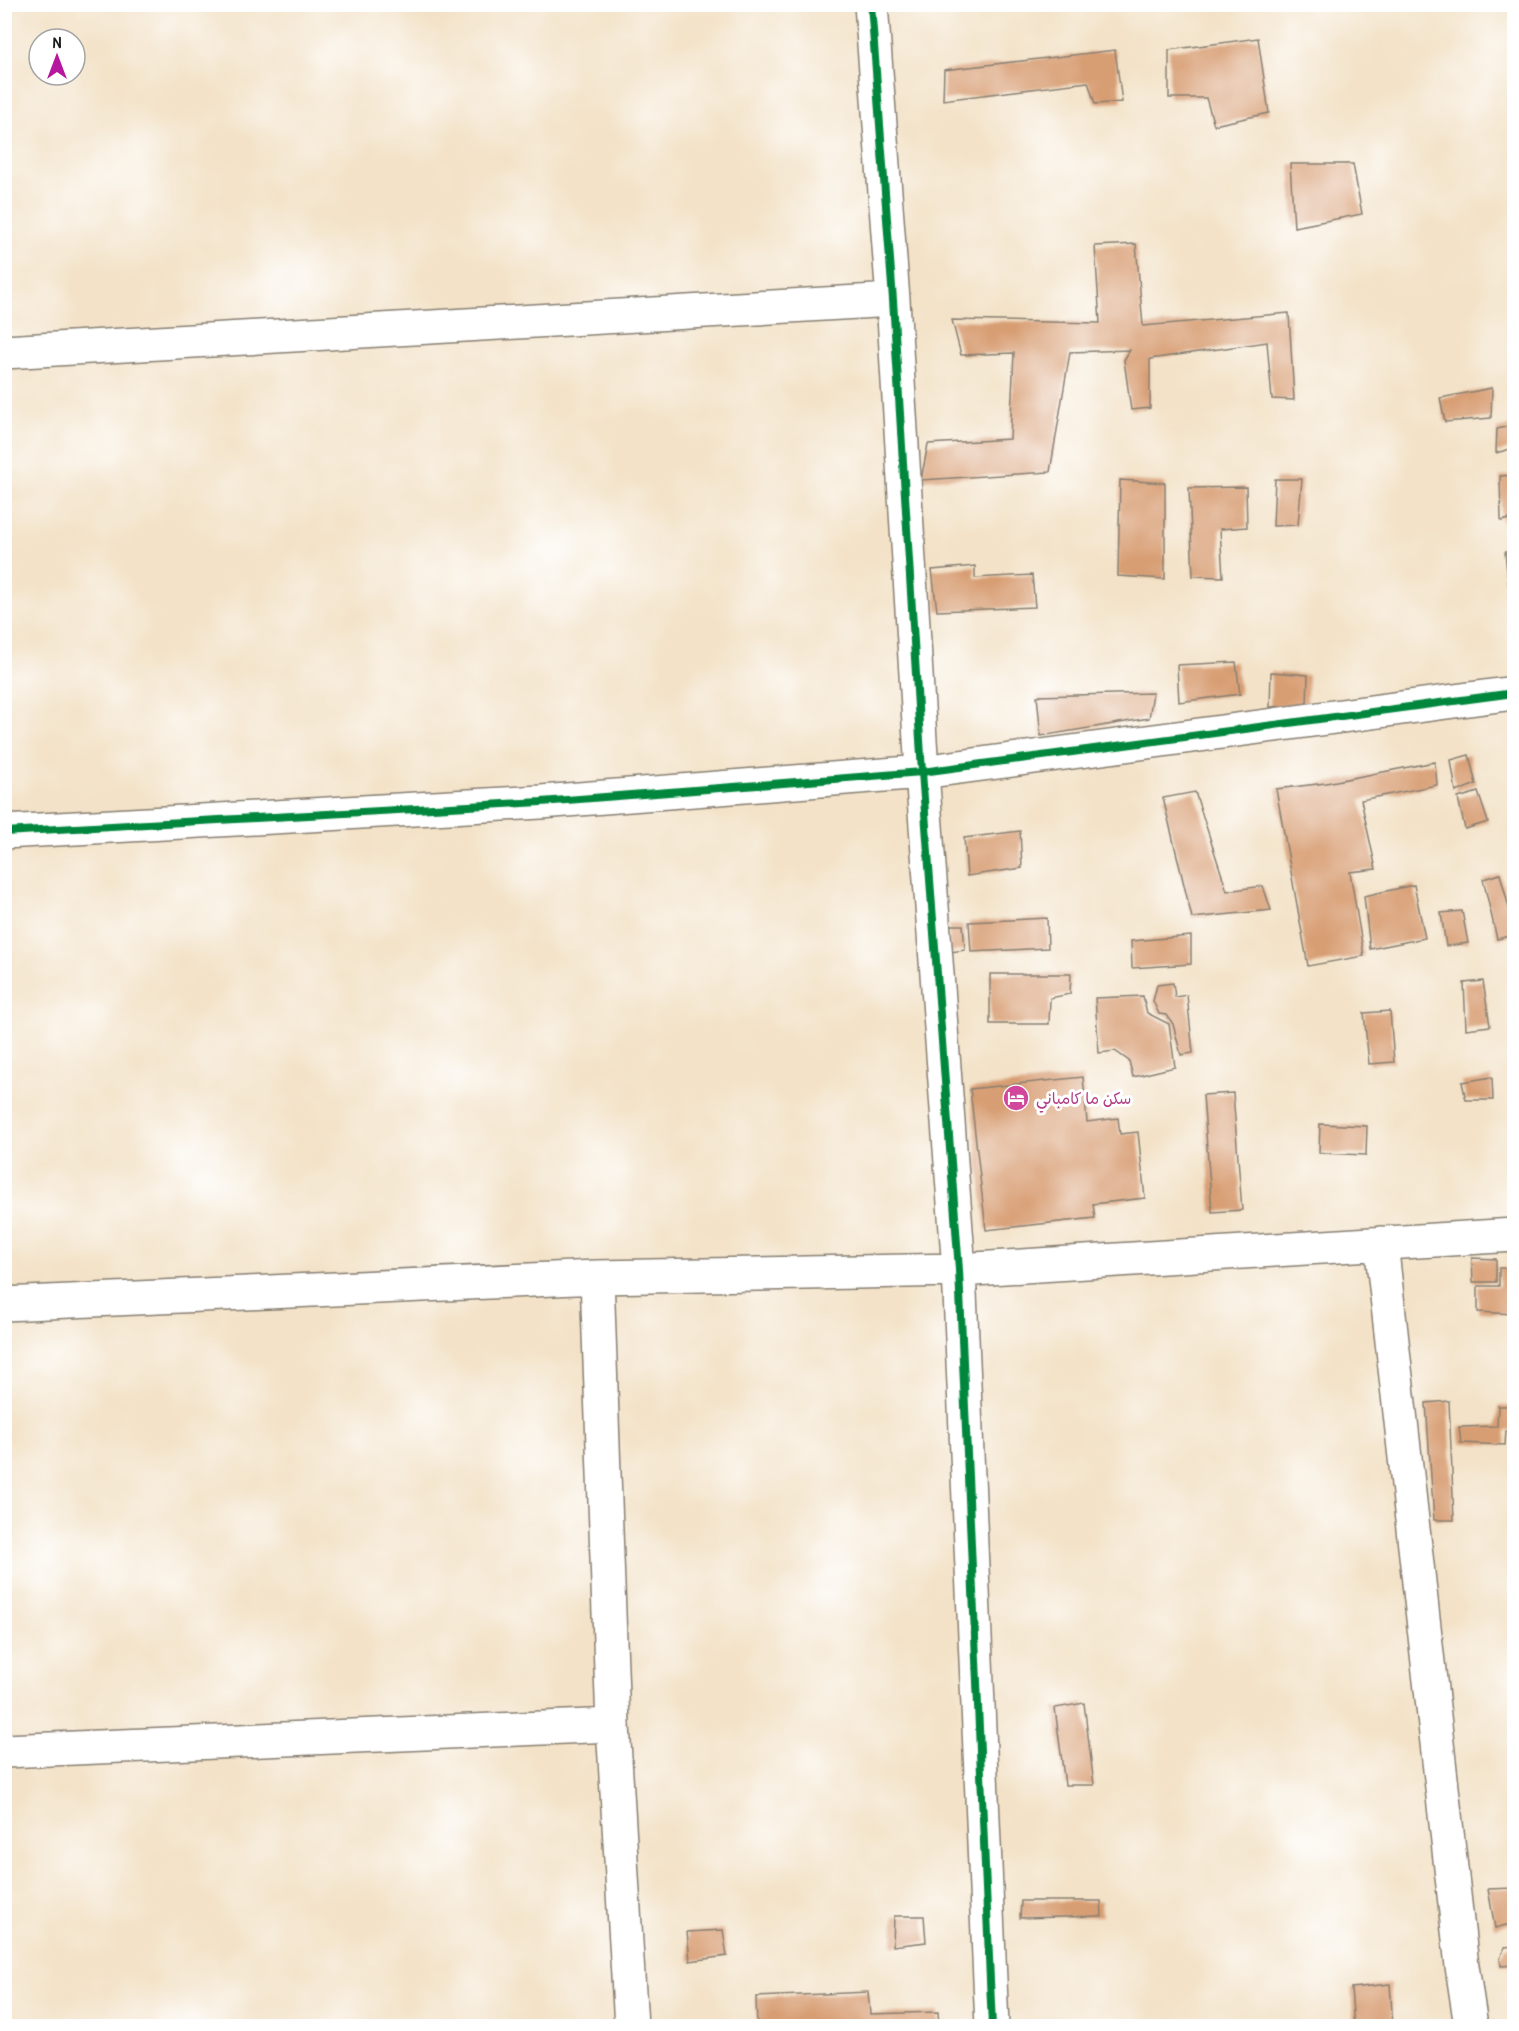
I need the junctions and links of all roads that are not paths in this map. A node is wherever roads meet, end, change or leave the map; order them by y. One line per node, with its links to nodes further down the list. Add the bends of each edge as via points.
1 (871, 4): 2 (street)
2 (893, 300): 3 (street); 5 (street)
3 (4, 352)
4 (1515, 693): 5 (street)
5 (922, 772): 6 (street, via 541,802); 9 (street)
6 (4, 832)
7 (1515, 1235): 8 (street)
8 (1381, 1243): 9 (street); 16 (street)
9 (959, 1270): 10 (street); 15 (street)
10 (597, 1277): 11 (street); 12 (street)
11 (4, 1304)
12 (613, 1725): 13 (street); 14 (street)
13 (4, 1751)
14 (631, 2026)
15 (992, 2026)
16 (1471, 2026)

